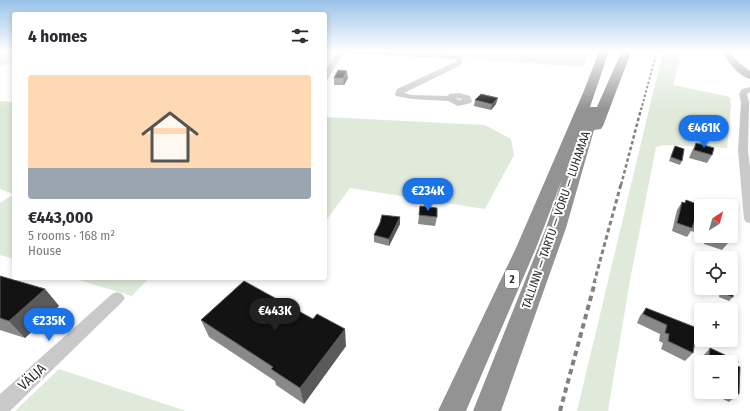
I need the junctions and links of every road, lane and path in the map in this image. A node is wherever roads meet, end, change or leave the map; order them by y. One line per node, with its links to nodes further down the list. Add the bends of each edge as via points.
1 (443, 70): 6 (street, via 400,91 399,94)
2 (597, 70): 12 (highway, TALLINN — TARTU — VÕRU — LUHAMAA / 2, via 526,248)
3 (608, 70): 8 (highway, TALLINN — TARTU — VÕRU — LUHAMAA / 2)
4 (620, 70): 8 (highway, via 587,147)
5 (750, 89): 7 (street, via 743,94)
6 (450, 99)
7 (748, 100): 9 (street, via 743,150)
8 (579, 152): 13 (highway, TALLINN — TARTU — VÕRU — LUHAMAA / 2, via 556,228)
9 (750, 219)
10 (117, 298): 11 (street, VÄLJA)
11 (0, 407)
12 (452, 411)
13 (487, 411)

